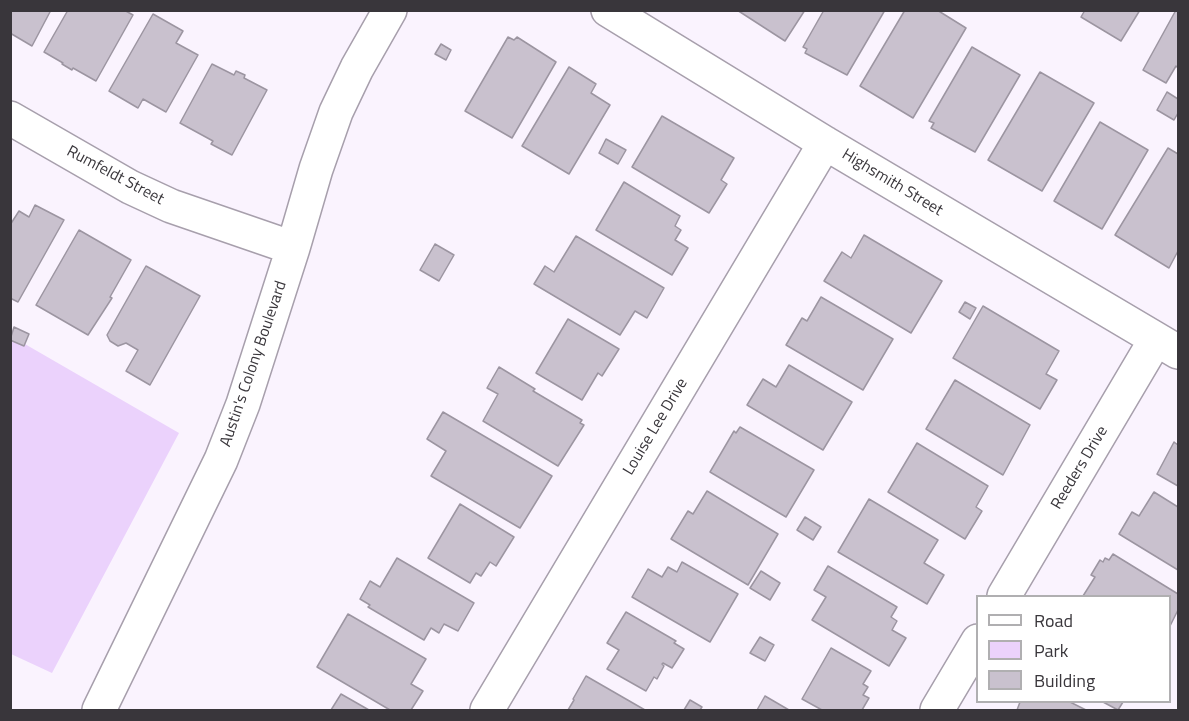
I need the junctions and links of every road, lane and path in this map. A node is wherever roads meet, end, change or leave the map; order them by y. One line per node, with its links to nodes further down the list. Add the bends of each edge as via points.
1 (390, 10): 5 (street, Austin's Colony Boulevard, via 336,112)
2 (608, 10): 4 (street, Highsmith Street)
3 (10, 118): 5 (street, Rumfeldt Street, via 171,206)
4 (825, 144): 6 (street, Highsmith Street); 10 (street, Louise Lee Drive)
5 (293, 248): 9 (street, Austin's Colony Boulevard, via 243,405 221,460)
6 (1167, 346): 7 (street, Reeders Drive)
7 (1005, 595)
8 (976, 644): 11 (street)
9 (99, 711)
10 (487, 711)
11 (937, 711)

